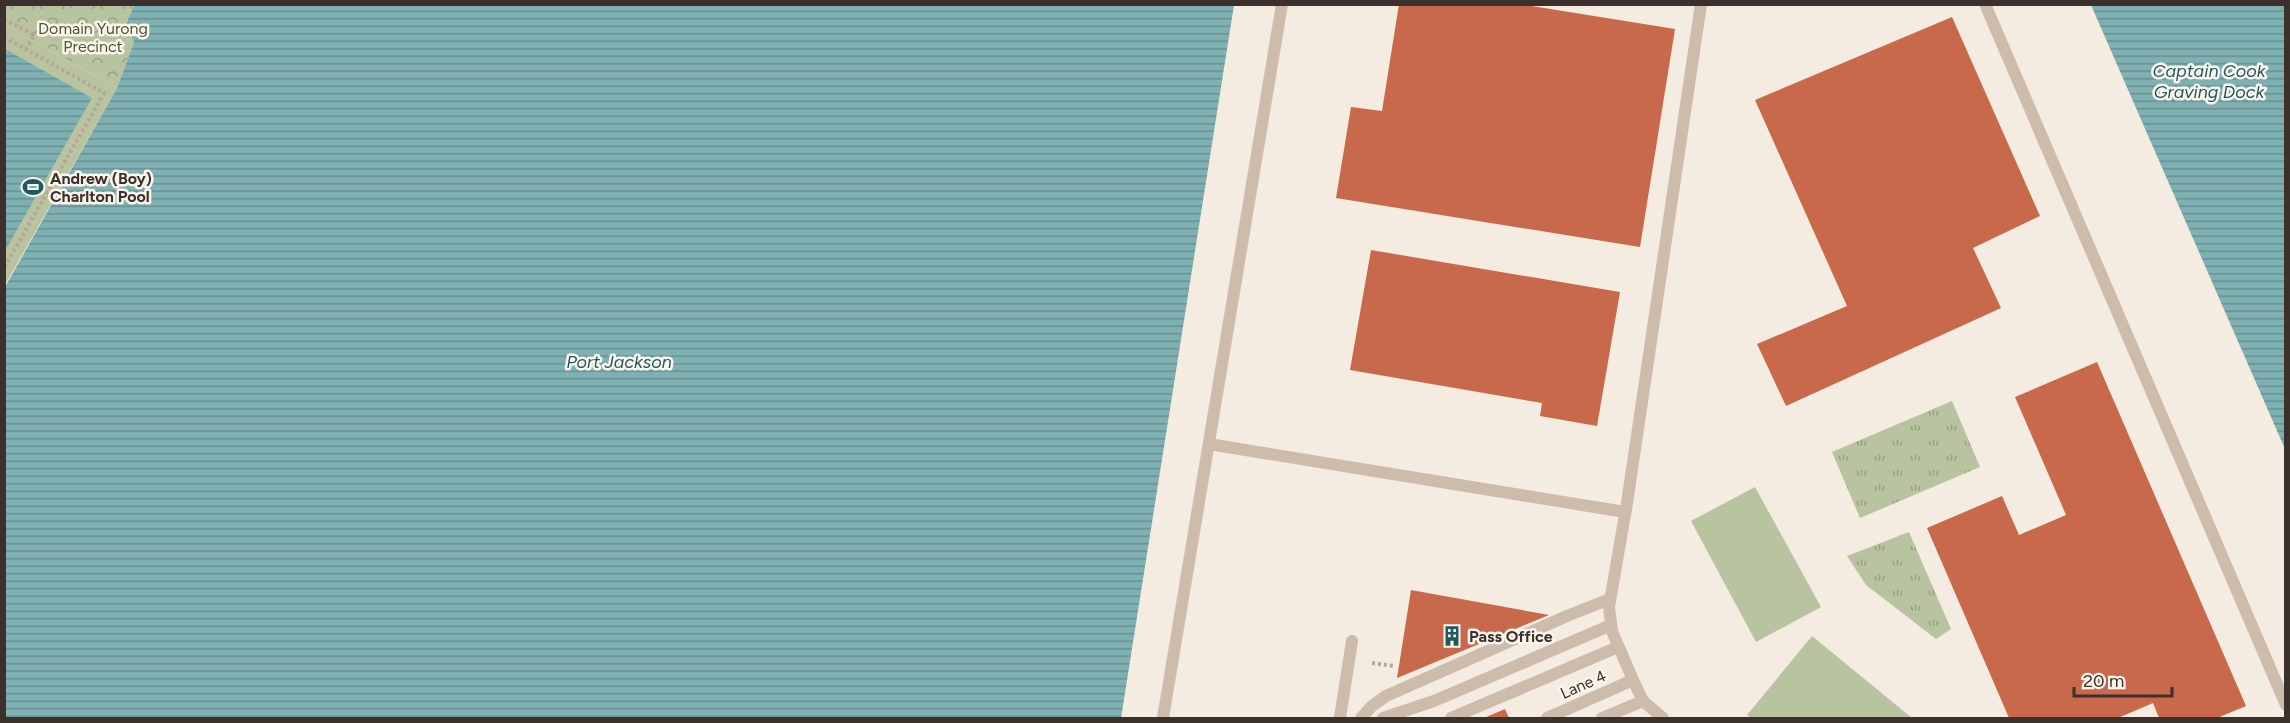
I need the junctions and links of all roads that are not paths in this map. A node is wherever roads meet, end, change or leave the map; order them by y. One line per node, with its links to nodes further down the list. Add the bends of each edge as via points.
1 (1282, 4): 4 (lane)
2 (1701, 4): 5 (lane)
3 (1984, 4): 12 (lane)
4 (1209, 444): 5 (lane); 13 (lane)
5 (1625, 512): 6 (lane)
6 (1610, 599): 7 (lane); 15 (lane, via 1386,696)
7 (1611, 625): 9 (lane); 16 (lane)
8 (1352, 641): 14 (lane)
9 (1618, 647): 10 (lane); 17 (lane)
10 (1633, 680): 11 (lane); 18 (lane, Lane 4)
11 (1643, 701): 19 (lane); 20 (lane)
12 (2286, 705)
13 (1163, 718)
14 (1340, 718)
15 (1361, 718)
16 (1383, 718)
17 (1451, 718)
18 (1547, 718)
19 (1602, 718)
20 (1663, 718)

